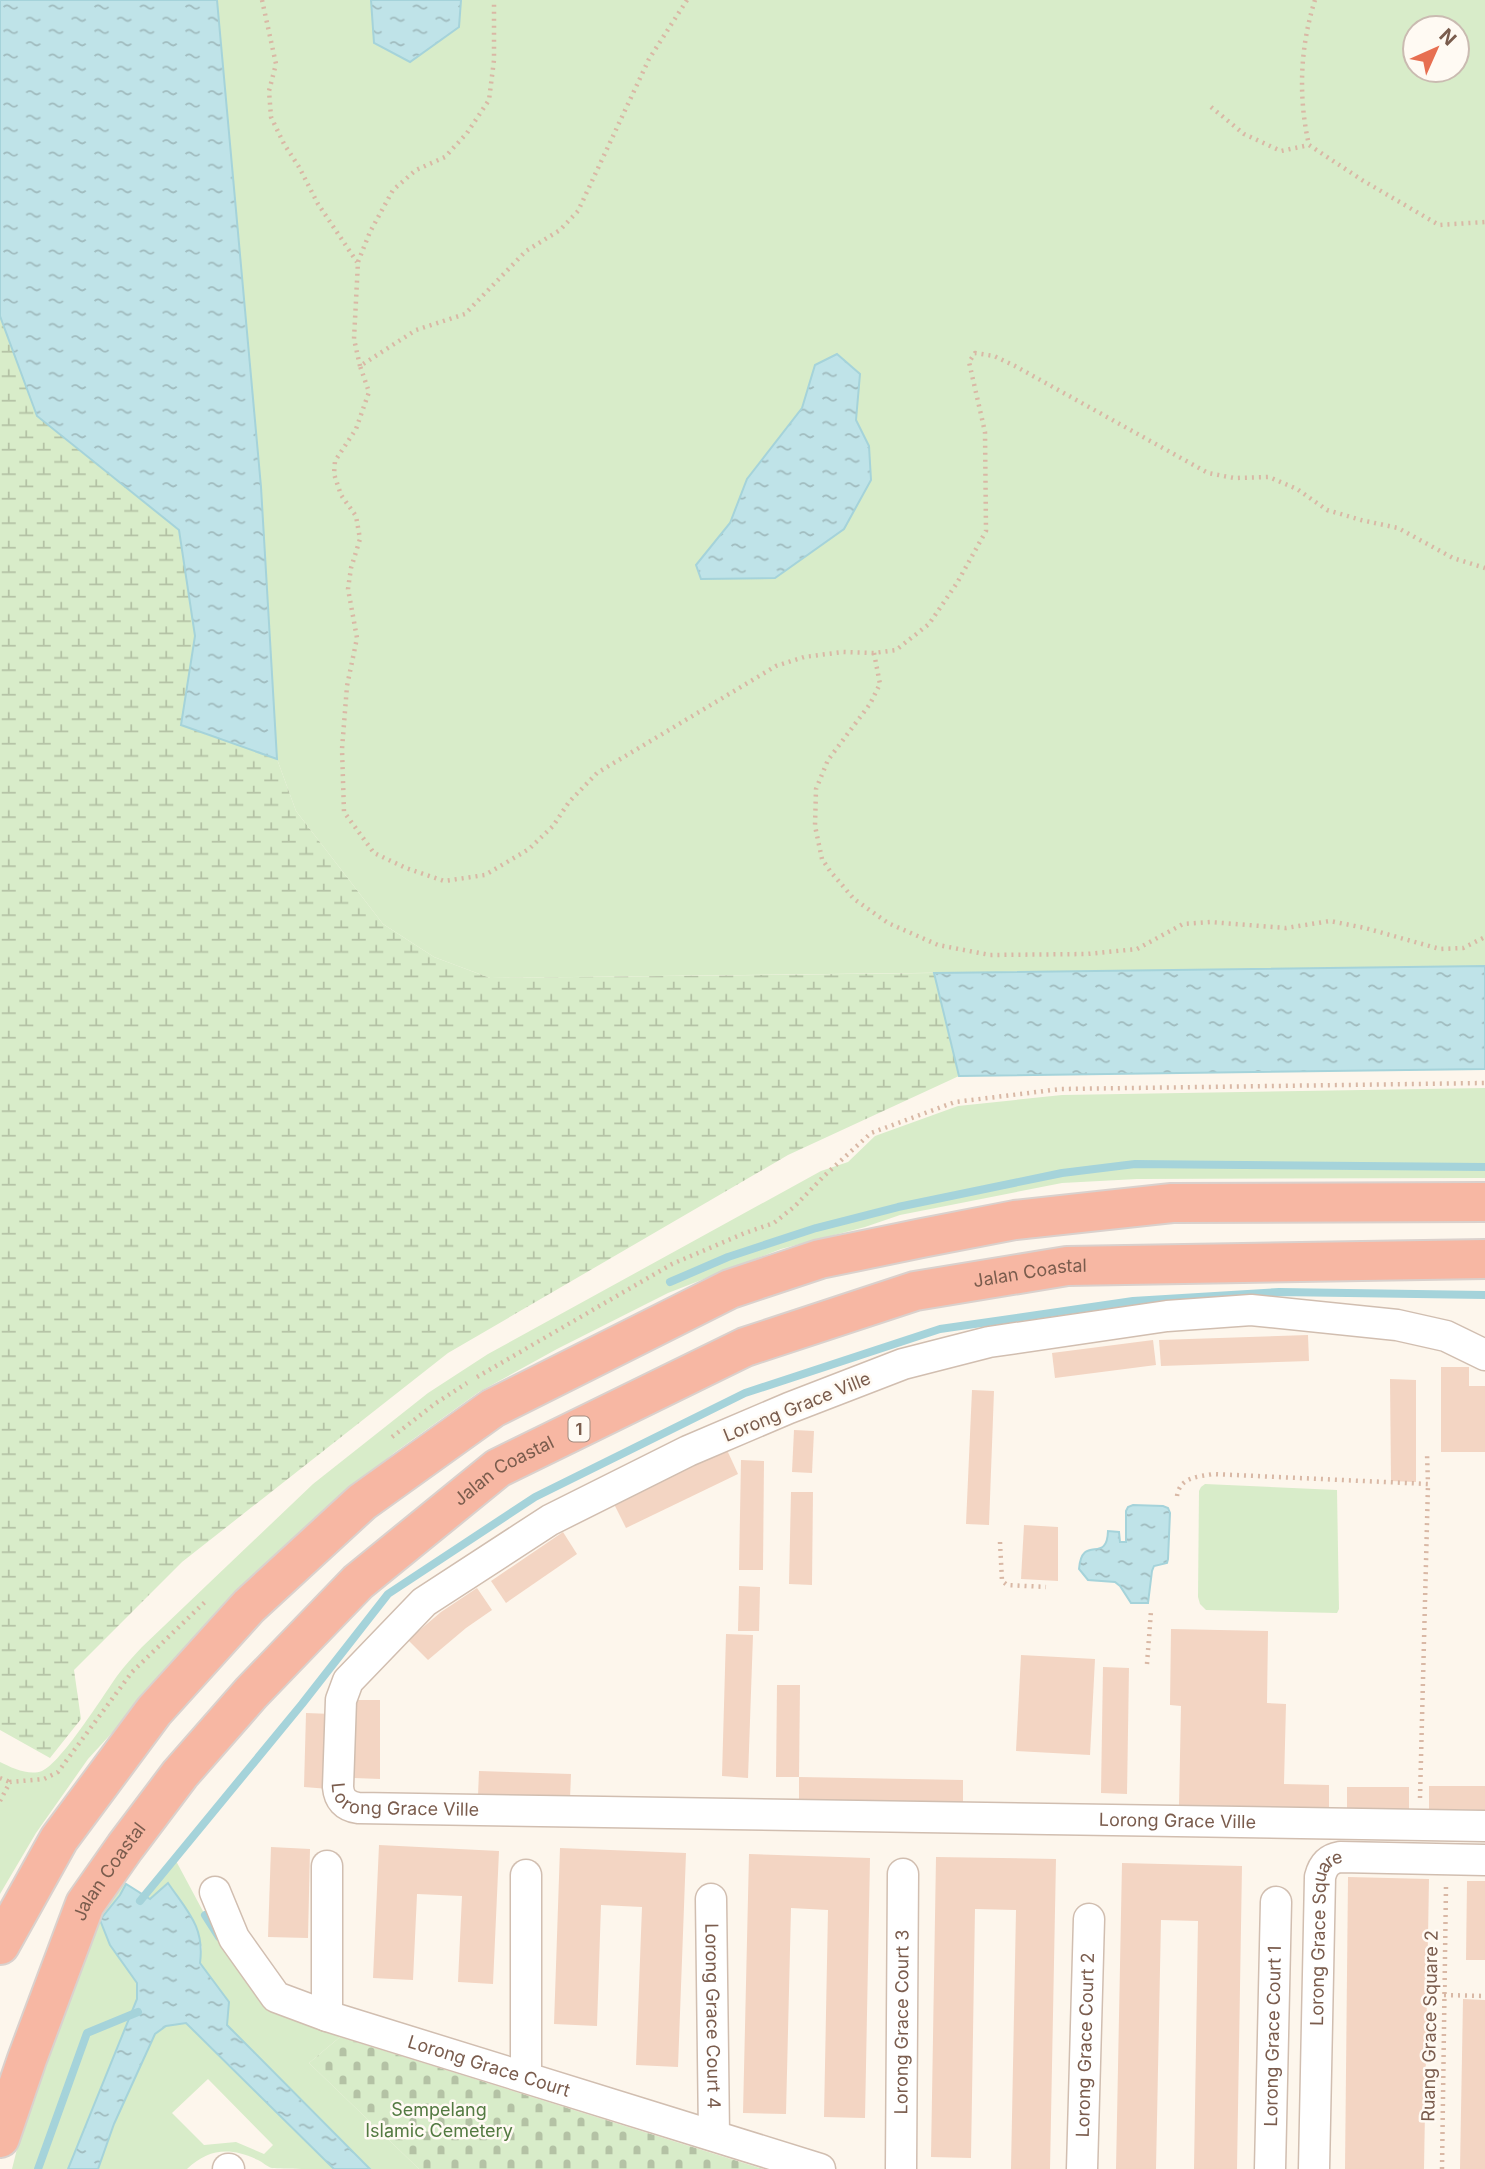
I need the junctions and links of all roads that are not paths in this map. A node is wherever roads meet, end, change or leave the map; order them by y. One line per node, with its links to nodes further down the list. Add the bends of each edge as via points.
1 (1485, 1202): 13 (highway, via 1172,1203 1015,1220 820,1259 730,1289 493,1408 362,1502 241,1615 154,1711 59,1839)
2 (1485, 1259): 17 (highway, Jalan Coastal / 1, via 1068,1266 915,1291 745,1347 498,1468 358,1582 180,1773 125,1847 85,1904)
3 (1485, 1355): 4 (street, Lorong Grace Ville, via 1446,1336 1397,1325 1251,1310 1167,1316 989,1342 903,1364 688,1451 550,1520 425,1602 348,1681 341,1700 339,1795 350,1807 358,1808)
4 (1485, 1826)
5 (1485, 1860): 22 (street, Lorong Grace Square, via 1340,1857 1322,1869)
6 (327, 1866): 14 (street)
7 (903, 1874): 19 (street, Lorong Grace Court 3)
8 (526, 1875): 15 (street)
9 (215, 1892): 14 (street, Lorong Grace Court, via 234,1938 276,1997)
10 (711, 1899): 16 (street, Lorong Grace Court 4)
11 (1276, 1902): 21 (street, Lorong Grace Court 1)
12 (1089, 1919): 20 (street, Lorong Grace Court 2)
13 (0, 1945)
14 (327, 2017): 15 (street, Lorong Grace Court)
15 (526, 2077): 16 (street, Lorong Grace Court)
16 (714, 2135): 18 (street, Lorong Grace Court)
17 (1, 2138)
18 (820, 2169)
19 (901, 2169)
20 (1082, 2169)
21 (1270, 2169)
22 (1314, 2169)

